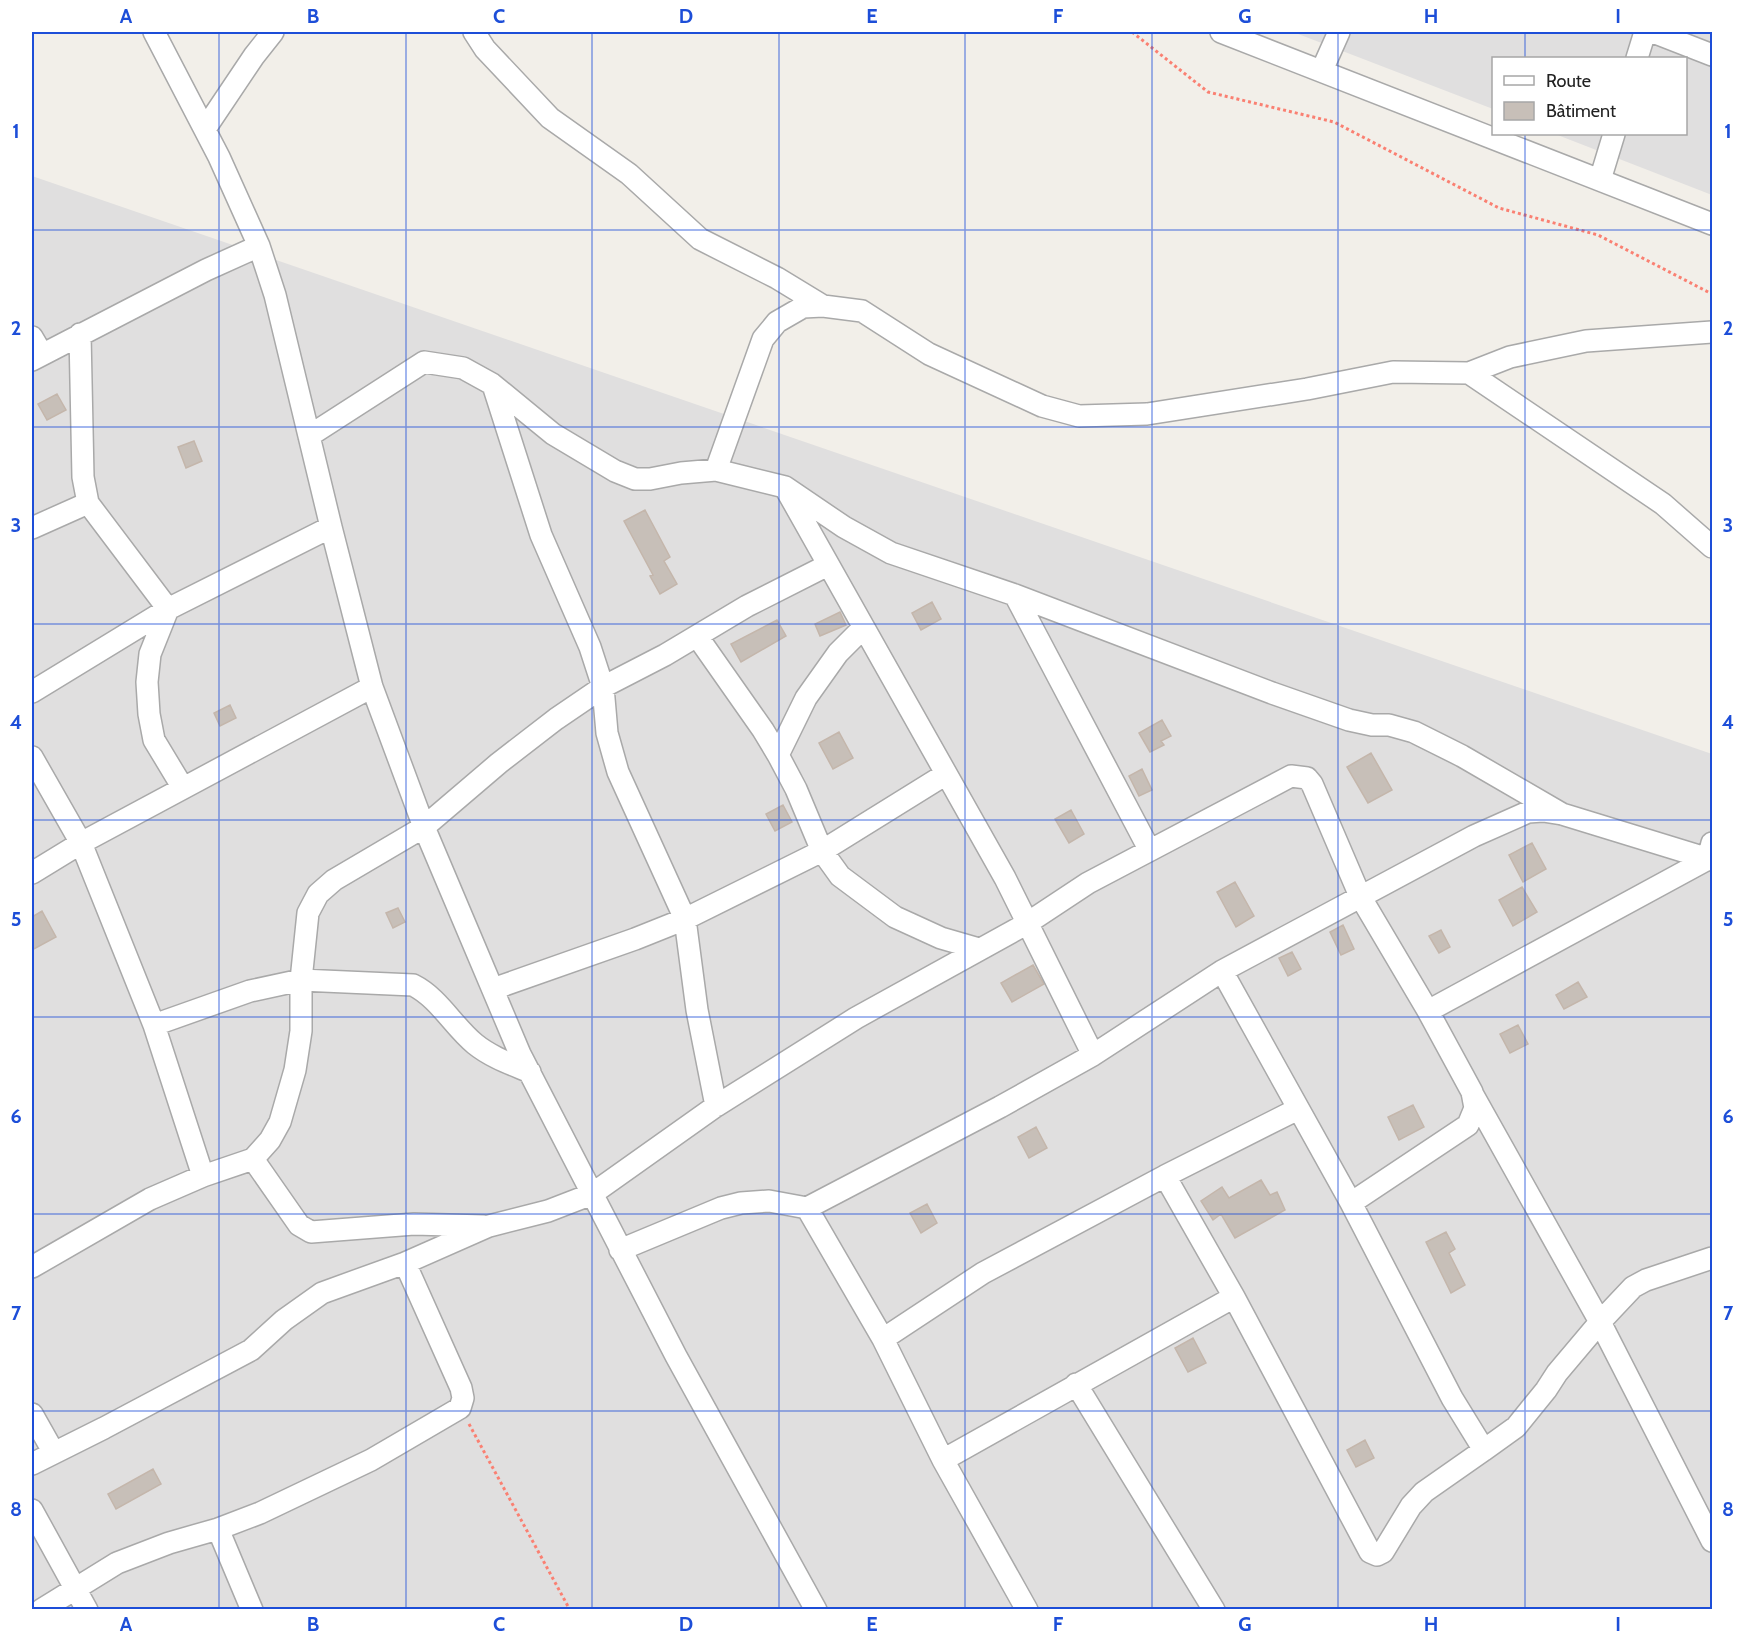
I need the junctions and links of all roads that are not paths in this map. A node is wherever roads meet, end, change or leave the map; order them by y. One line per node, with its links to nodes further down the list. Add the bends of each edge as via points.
1 (154, 32): 11 (street)
2 (273, 32): 11 (street)
3 (474, 32): 16 (street, via 485,49 550,118 629,174 700,239)
4 (1221, 32): 10 (street)
5 (1339, 32): 10 (street)
6 (1645, 32): 9 (street)
7 (1653, 32): 8 (street)
8 (1713, 55)
9 (1637, 57)
10 (1322, 70): 13 (street)
11 (205, 129): 15 (street)
12 (1614, 135): 13 (street)
13 (1600, 180): 14 (street)
14 (1713, 224)
15 (259, 246): 18 (street); 22 (street, via 275,295)
16 (823, 306): 20 (street, via 862,311 929,354 1042,406 1079,416 1147,414 1394,372); 23 (street, via 803,308 777,322 763,339)
17 (1713, 332): 20 (street, via 1586,341 1510,357)
18 (80, 334): 19 (street); 25 (street)
19 (35, 350)
20 (1469, 373): 28 (street, via 1664,504)
21 (492, 384): 22 (street, via 463,368 424,362); 23 (street, via 553,434 634,479); 35 (street, via 541,535 590,647)
22 (309, 436): 26 (street)
23 (716, 470): 24 (street)
24 (785, 487): 29 (street); 30 (street, via 844,528 891,553)
25 (88, 503): 27 (street); 31 (street)
26 (331, 527): 31 (street); 34 (street)
27 (32, 528)
28 (1713, 547)
29 (828, 565): 32 (street); 33 (street)
30 (1015, 595): 41 (street, via 1349,720 1414,732); 44 (street)
31 (168, 609): 36 (street); 40 (street, via 150,654 147,682 154,740)
32 (863, 628): 37 (street, via 838,653 806,698); 39 (street)
33 (697, 636): 35 (street); 37 (street)
34 (372, 687): 40 (street); 42 (street)
35 (603, 687): 42 (street, via 507,757); 49 (street, via 607,733 618,772)
36 (32, 692)
37 (778, 755): 45 (street)
38 (32, 757): 43 (street)
39 (946, 774): 45 (street); 50 (street, via 1005,878)
40 (183, 788): 43 (street)
41 (1562, 814): 46 (street); 48 (street, via 1543,811 1516,816)
42 (424, 827): 53 (street, via 334,880 318,894 308,913); 54 (street)
43 (81, 843): 47 (street); 56 (street)
44 (1149, 849): 48 (street, via 1280,781 1300,776 1312,784); 50 (street)
45 (822, 851): 49 (street); 51 (street, via 840,876 895,917 941,938)
46 (1711, 854): 55 (street)
47 (32, 873)
48 (1360, 896): 52 (street); 55 (street)
49 (685, 919): 54 (street); 60 (street, via 697,1010)
50 (1026, 924): 51 (street); 57 (street)
51 (980, 949): 60 (street, via 856,1018)
52 (1222, 971): 57 (street); 61 (street)
53 (301, 980): 56 (street, via 250,991); 58 (street, via 413,985 426,991 475,1044); 62 (street, via 301,1031 295,1070 280,1122)
54 (493, 989): 58 (street)
55 (1428, 1011): 59 (street)
56 (154, 1025): 63 (street)
57 (1093, 1055): 67 (street)
58 (530, 1072): 65 (street)
59 (1472, 1092): 66 (street, via 1475,1108 1468,1125); 74 (street)
60 (716, 1106): 65 (street)
61 (1298, 1109): 64 (street); 66 (street)
62 (253, 1159): 63 (street); 68 (street, via 299,1225 311,1232 414,1224)
63 (203, 1176): 72 (street, via 150,1199)
64 (1164, 1176): 73 (street); 75 (street, via 983,1273)
65 (592, 1194): 68 (street, via 548,1211); 69 (street)
66 (1351, 1203): 78 (street, via 1452,1398)
67 (807, 1209): 69 (street, via 769,1201 741,1203); 75 (street)
68 (489, 1226): 71 (street)
69 (620, 1250): 89 (street)
70 (1713, 1258): 74 (street, via 1633,1287)
71 (405, 1263): 79 (street, via 322,1293 251,1350); 83 (street, via 461,1388 460,1408 371,1460)
72 (32, 1267)
73 (1234, 1297): 76 (street); 78 (street, via 1370,1552 1383,1552 1424,1492)
74 (1600, 1322): 78 (street, via 1516,1427); 84 (street)
75 (883, 1339): 80 (street)
76 (1076, 1384): 80 (street); 91 (street)
77 (32, 1414): 79 (street)
78 (1484, 1450)
79 (54, 1453): 81 (street)
80 (943, 1460): 90 (street)
81 (32, 1464)
82 (32, 1510): 85 (street)
83 (218, 1529): 85 (street, via 117,1563); 88 (street)
84 (1713, 1541)
85 (76, 1589): 86 (street); 87 (street)
86 (41, 1610)
87 (87, 1610)
88 (252, 1610)
89 (816, 1610)
90 (1027, 1610)
91 (1214, 1610)

